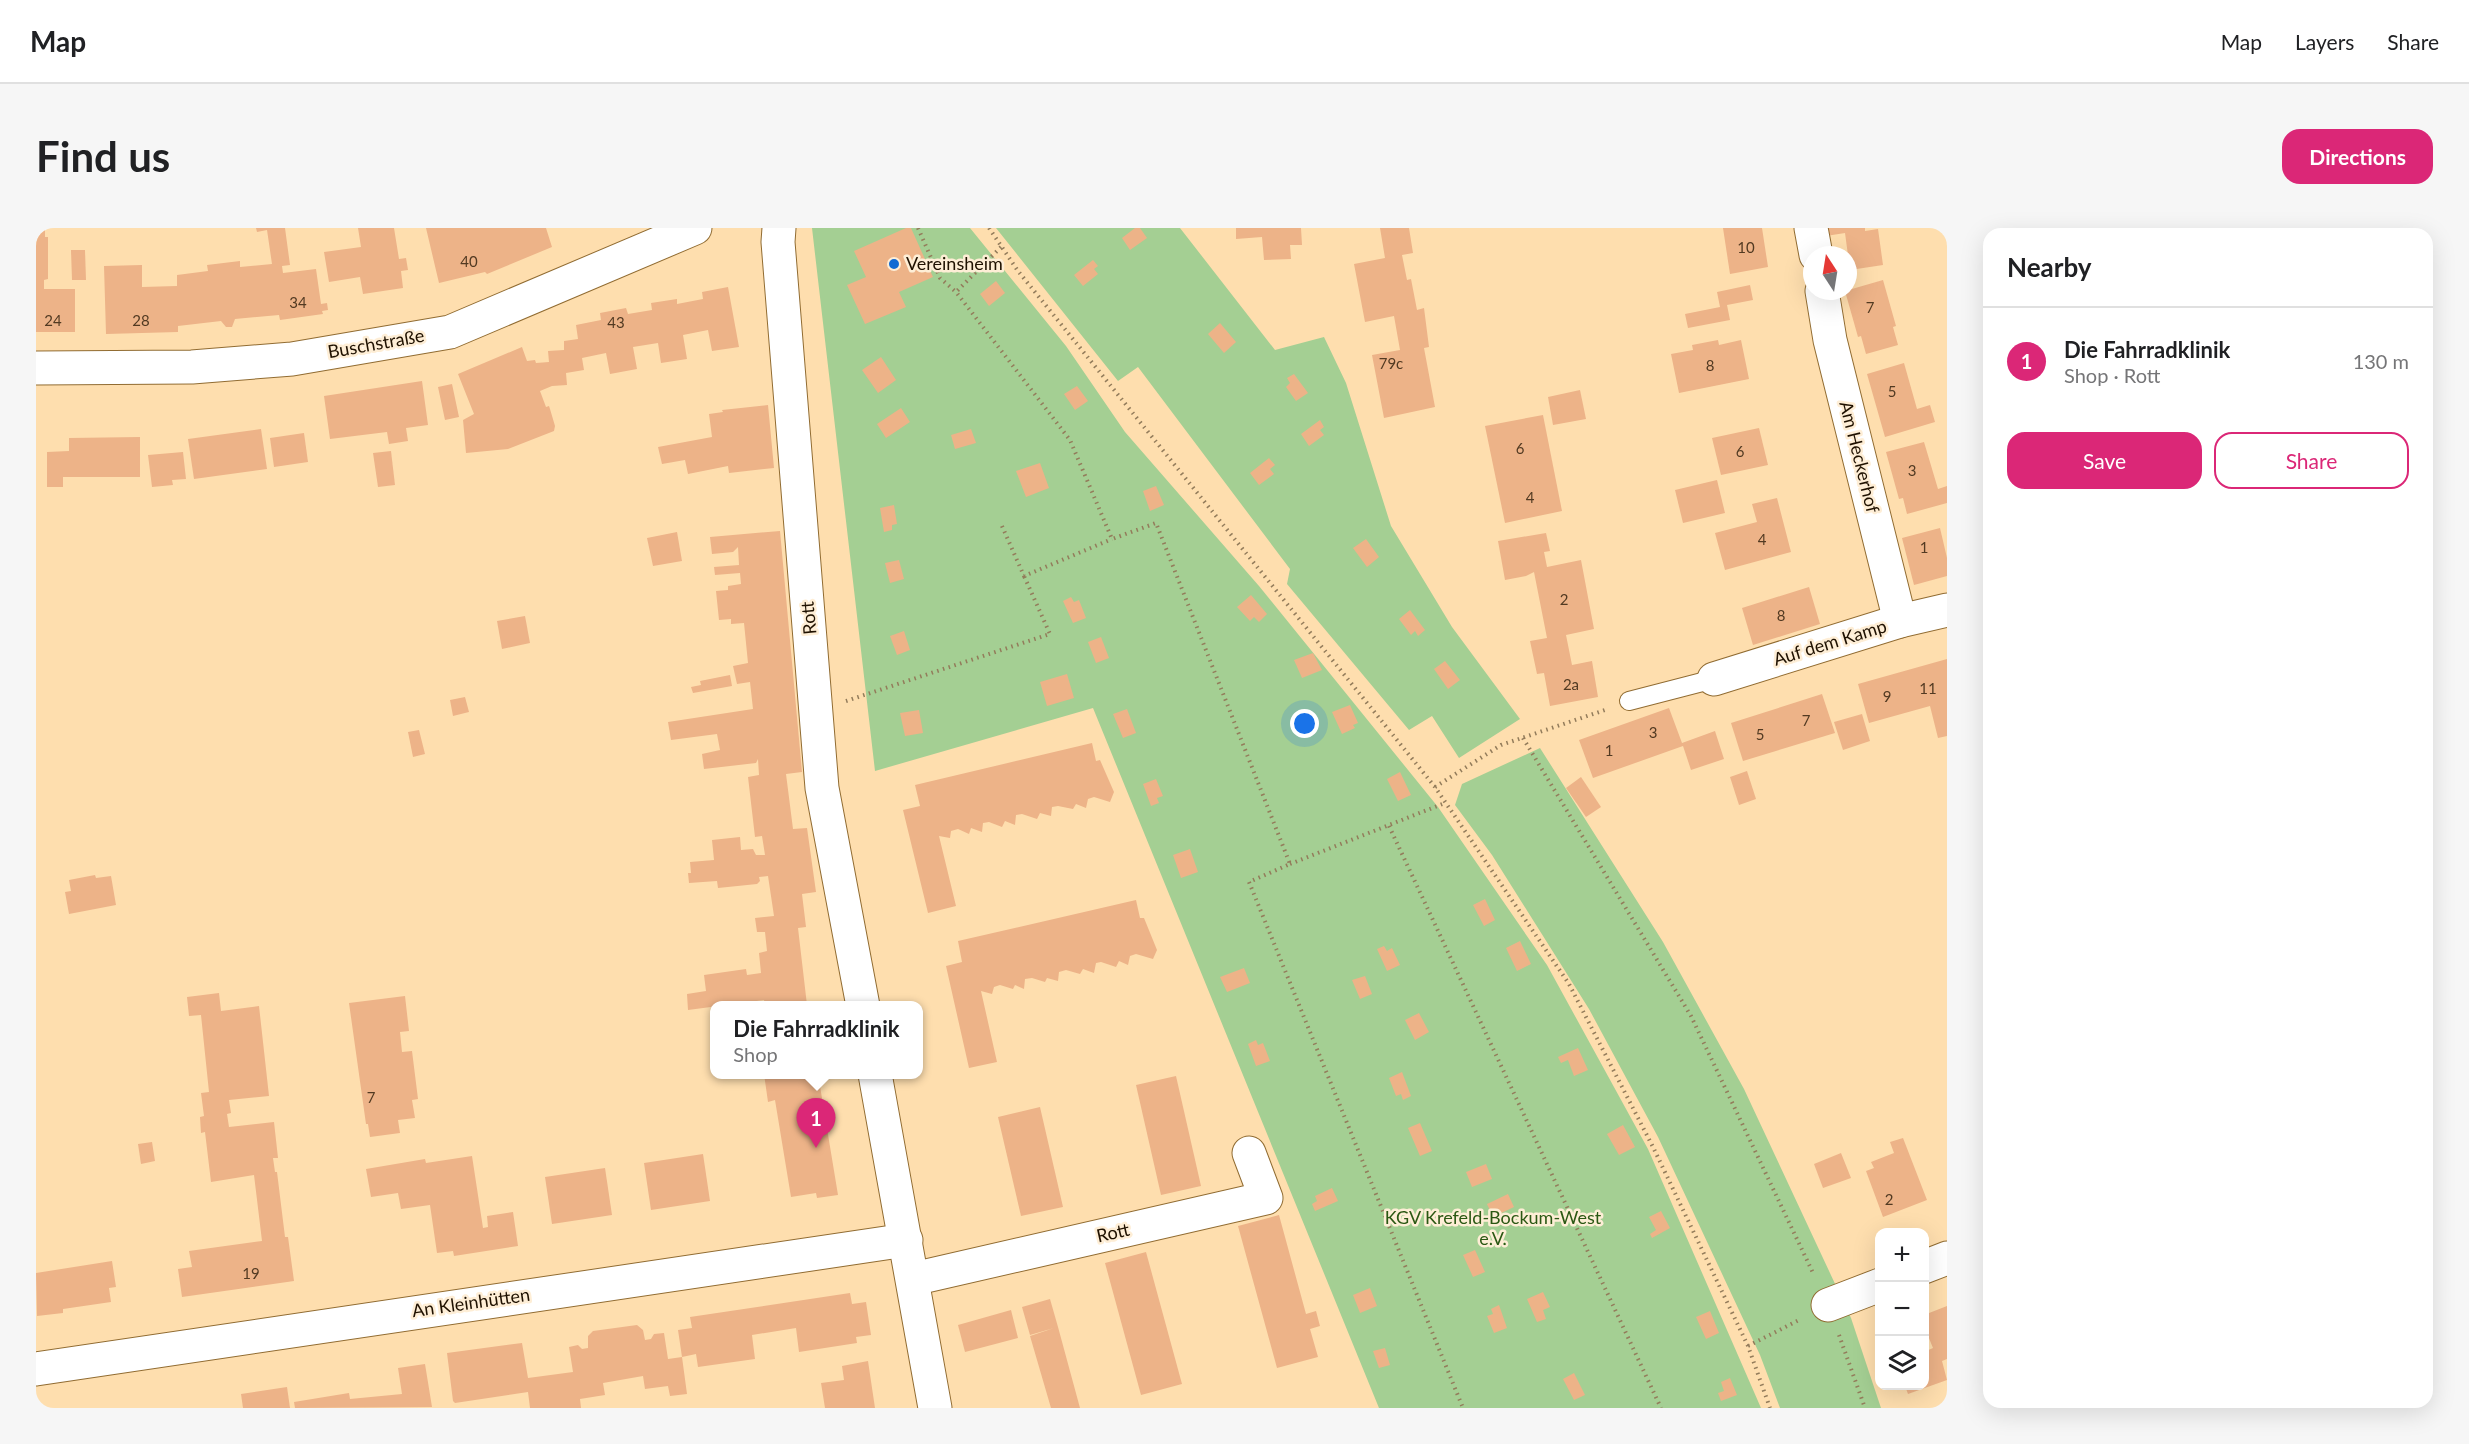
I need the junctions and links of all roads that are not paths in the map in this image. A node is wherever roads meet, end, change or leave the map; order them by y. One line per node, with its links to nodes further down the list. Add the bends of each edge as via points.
1 (695, 228): 6 (street, Buschstraße, via 450,332 292,359 192,367)
2 (779, 228): 11 (street, Rott, via 822,788)
3 (1811, 228): 4 (street)
4 (1814, 246)
5 (1823, 300): 8 (street, Am Heckerhof)
6 (36, 368)
7 (1947, 610): 8 (street, Auf dem Kamp)
8 (1900, 621): 9 (street, Auf dem Kamp)
9 (1714, 679): 10 (lane)
10 (1629, 701)
11 (862, 1001)
12 (876, 1079): 14 (street)
13 (1249, 1153): 17 (street, Rott, via 1266,1198)
14 (906, 1240): 17 (street); 20 (street, An Kleinhütten)
15 (1947, 1258): 16 (street)
16 (1929, 1265)
17 (913, 1279): 21 (street)
18 (1875, 1287): 19 (street)
19 (1828, 1305)
20 (36, 1369)
21 (935, 1408)

